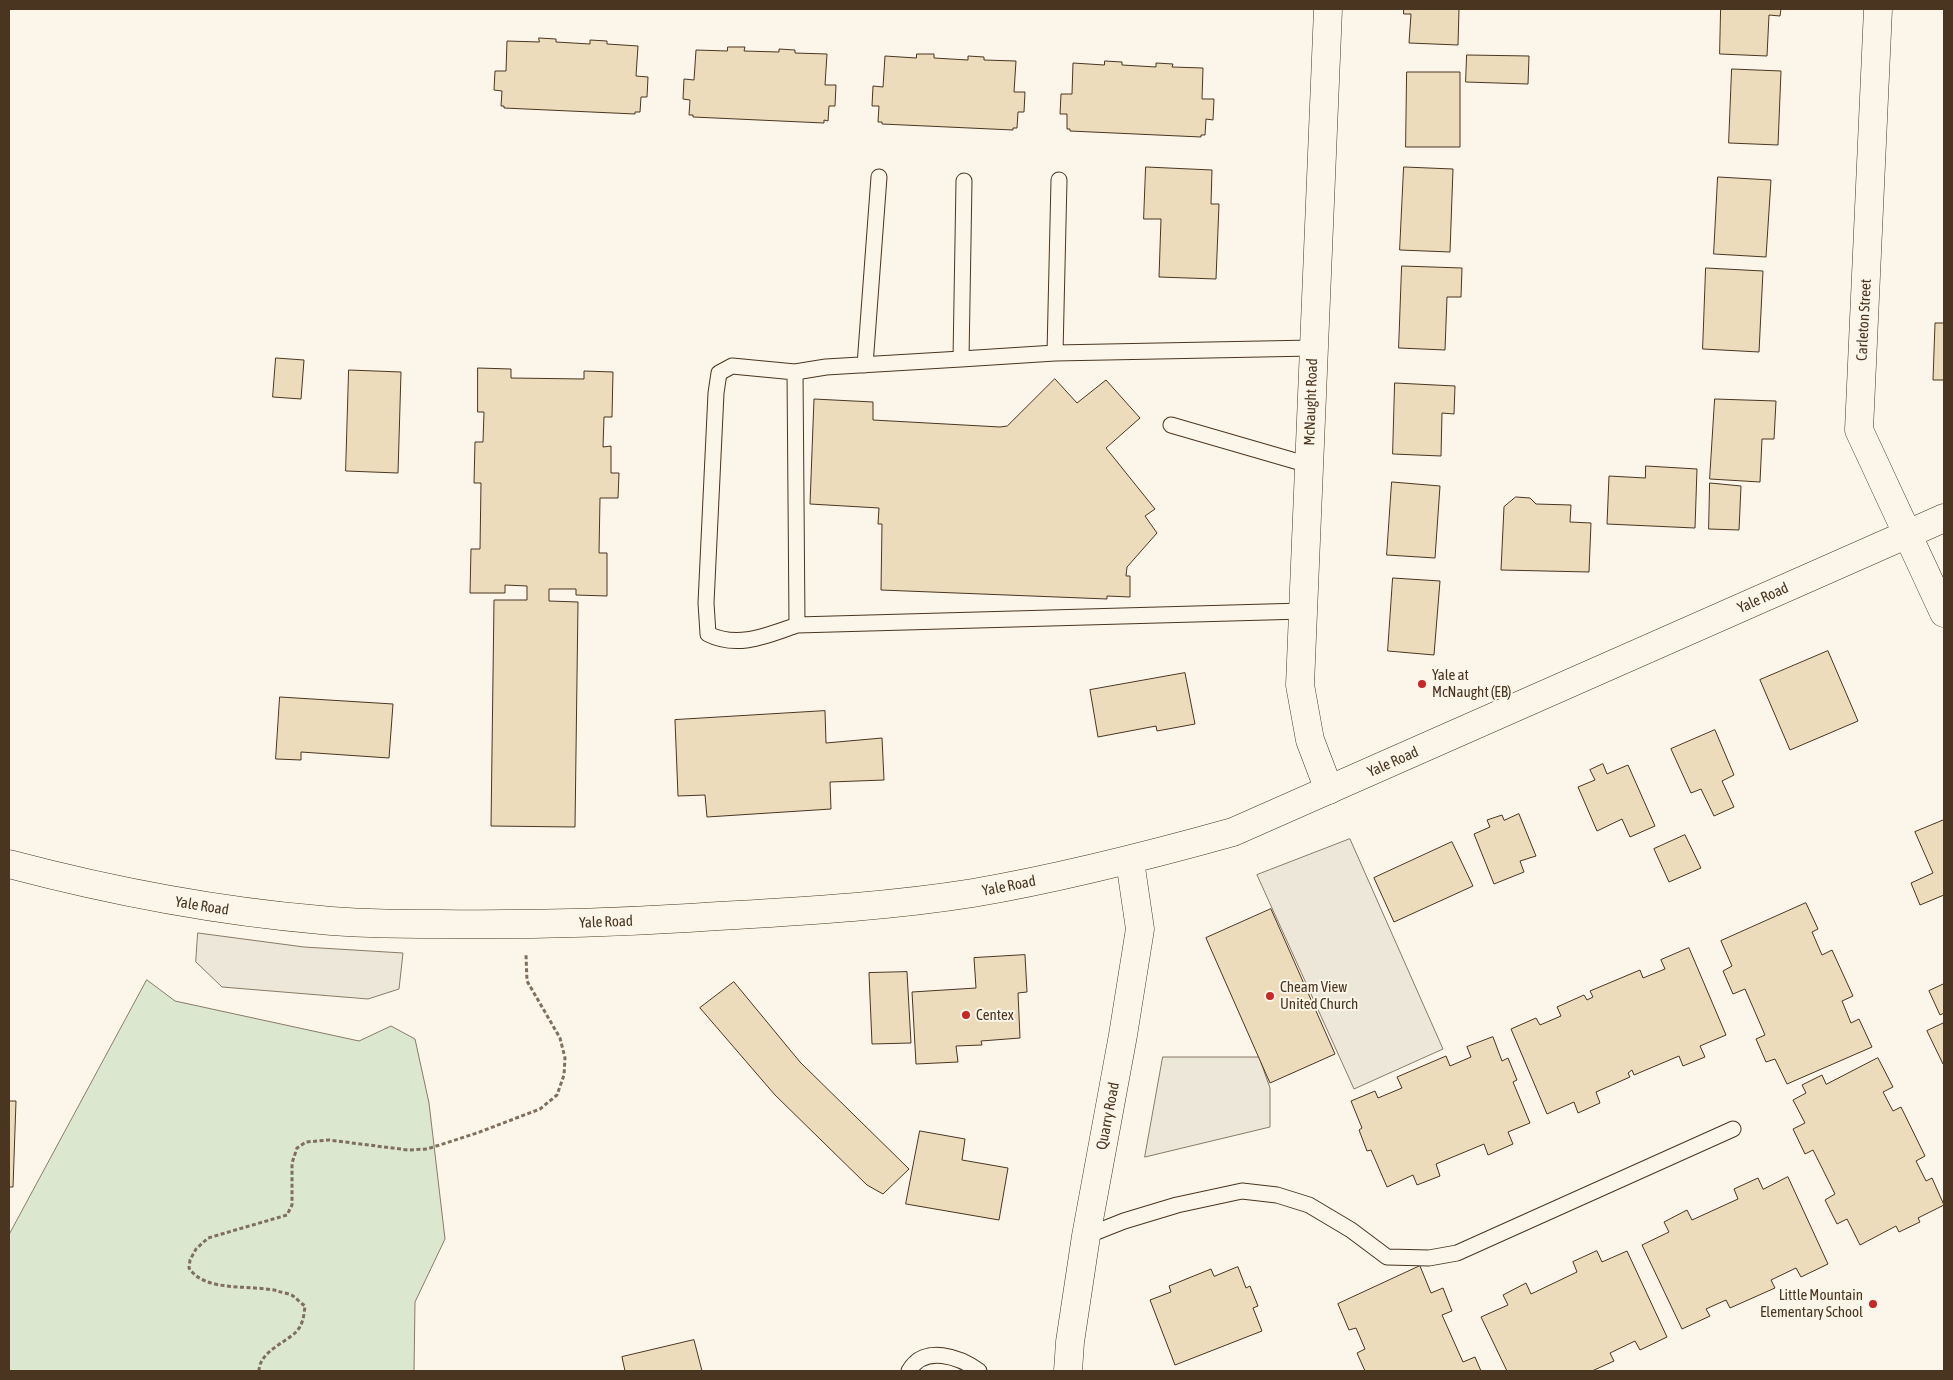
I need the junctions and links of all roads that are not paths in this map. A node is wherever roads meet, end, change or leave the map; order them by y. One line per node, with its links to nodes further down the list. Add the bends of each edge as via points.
1 (1328, 9): 6 (main road, McNaught Road)
2 (1878, 9): 14 (main road, Carleton Street, via 1859,430)
3 (879, 177): 9 (lane)
4 (1059, 180): 7 (lane)
5 (964, 181): 8 (lane)
6 (1313, 348): 7 (lane); 12 (main road, McNaught Road)
7 (1055, 353): 8 (lane)
8 (961, 359): 9 (lane)
9 (865, 365): 10 (lane, via 826,366)
10 (795, 372): 17 (lane); 17 (lane, via 732,366 718,373 706,603 708,634 720,641 748,641)
11 (1171, 425): 12 (lane)
12 (1308, 465): 15 (main road, McNaught Road)
13 (1944, 518): 14 (main road, Yale Road)
14 (1907, 535): 16 (main road, Carleton Street); 18 (main road, Yale Road)
15 (1303, 611): 17 (lane); 18 (main road, McNaught Road, via 1300,685 1310,740)
16 (1944, 613)
17 (797, 625)
18 (1329, 790): 19 (main road, Yale Road, via 1233,832)
19 (1130, 860): 20 (main road, Yale Road, via 972,893 894,903 654,920 524,924 323,921 251,913 90,885); 22 (main road, Quarry Road, via 1140,929)
20 (9, 864)
21 (1733, 1129): 22 (lane, via 1457,1253 1429,1258 1387,1257 1309,1205 1277,1195 1242,1191 1177,1205)
22 (1086, 1236): 25 (main road, Quarry Road)
23 (909, 1371): 24 (lane, via 921,1359 944,1355)
24 (979, 1371)
25 (1068, 1371)

